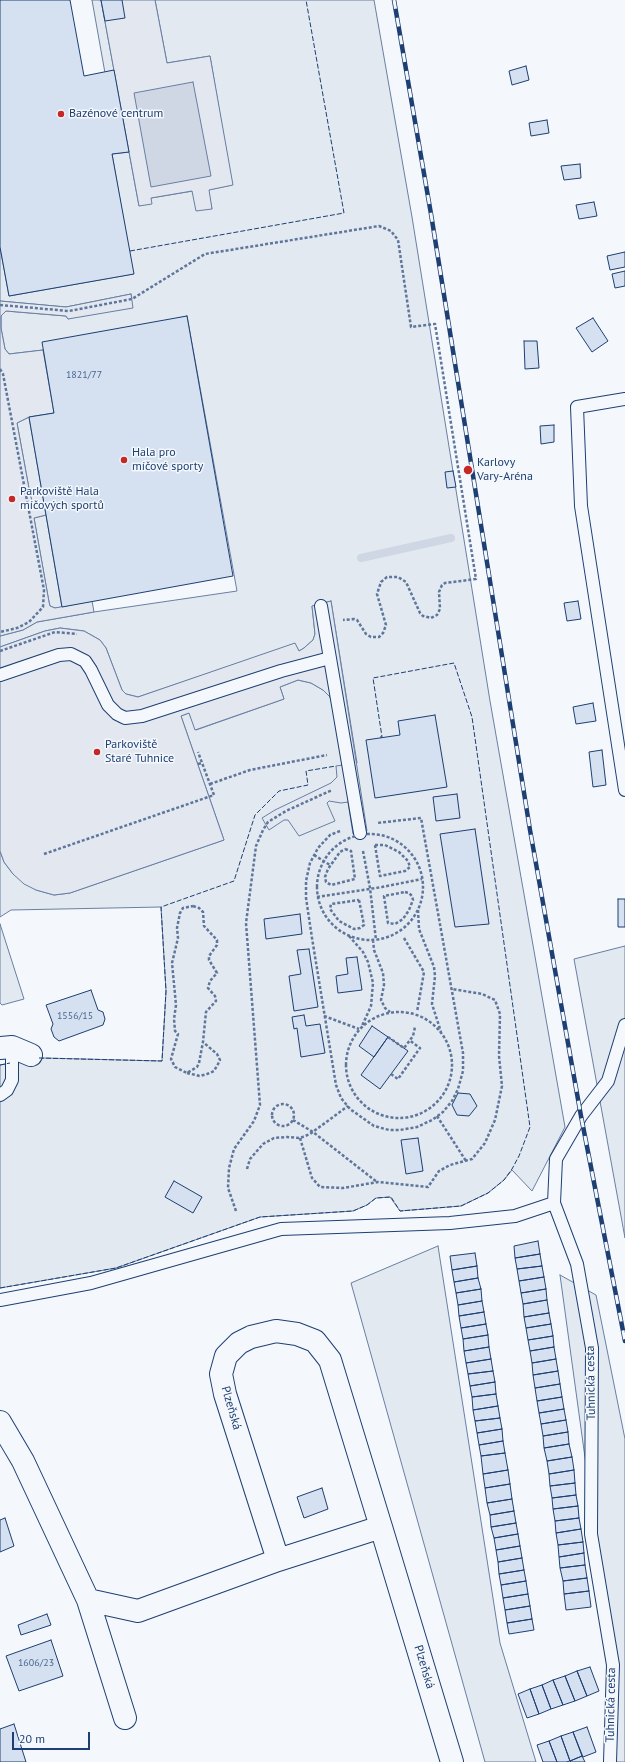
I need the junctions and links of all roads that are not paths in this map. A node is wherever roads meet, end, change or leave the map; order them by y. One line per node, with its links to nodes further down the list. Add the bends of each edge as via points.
1 (625, 399): 5 (lane, via 577,407 581,506)
2 (321, 606): 3 (lane)
3 (330, 658): 4 (lane, via 142,716 125,718 116,714 108,705 85,661 71,654 59,655); 6 (lane)
4 (0, 674)
5 (625, 790)
6 (360, 837)
7 (625, 1025): 10 (lane, Tuhnická cesta, via 608,1081 581,1116 556,1159)
8 (14, 1050): 9 (lane, via 12,1080 7,1090)
9 (0, 1095)
10 (554, 1204): 11 (lane, via 515,1216 450,1223 281,1229 91,1283); 18 (lane, Tuhnická cesta, via 577,1264 592,1348 591,1534 613,1665)
11 (0, 1300)
12 (0, 1422): 15 (street, via 23,1461)
13 (381, 1527): 14 (street); 14 (street, Plzeňská, via 330,1360 315,1341 297,1334 276,1331 251,1337 239,1343 226,1356 221,1374 225,1394); 17 (street, Plzeňská)
14 (278, 1560): 15 (street, via 138,1611)
15 (88, 1600): 16 (street)
16 (125, 1718)
17 (452, 1762)
18 (610, 1762)

